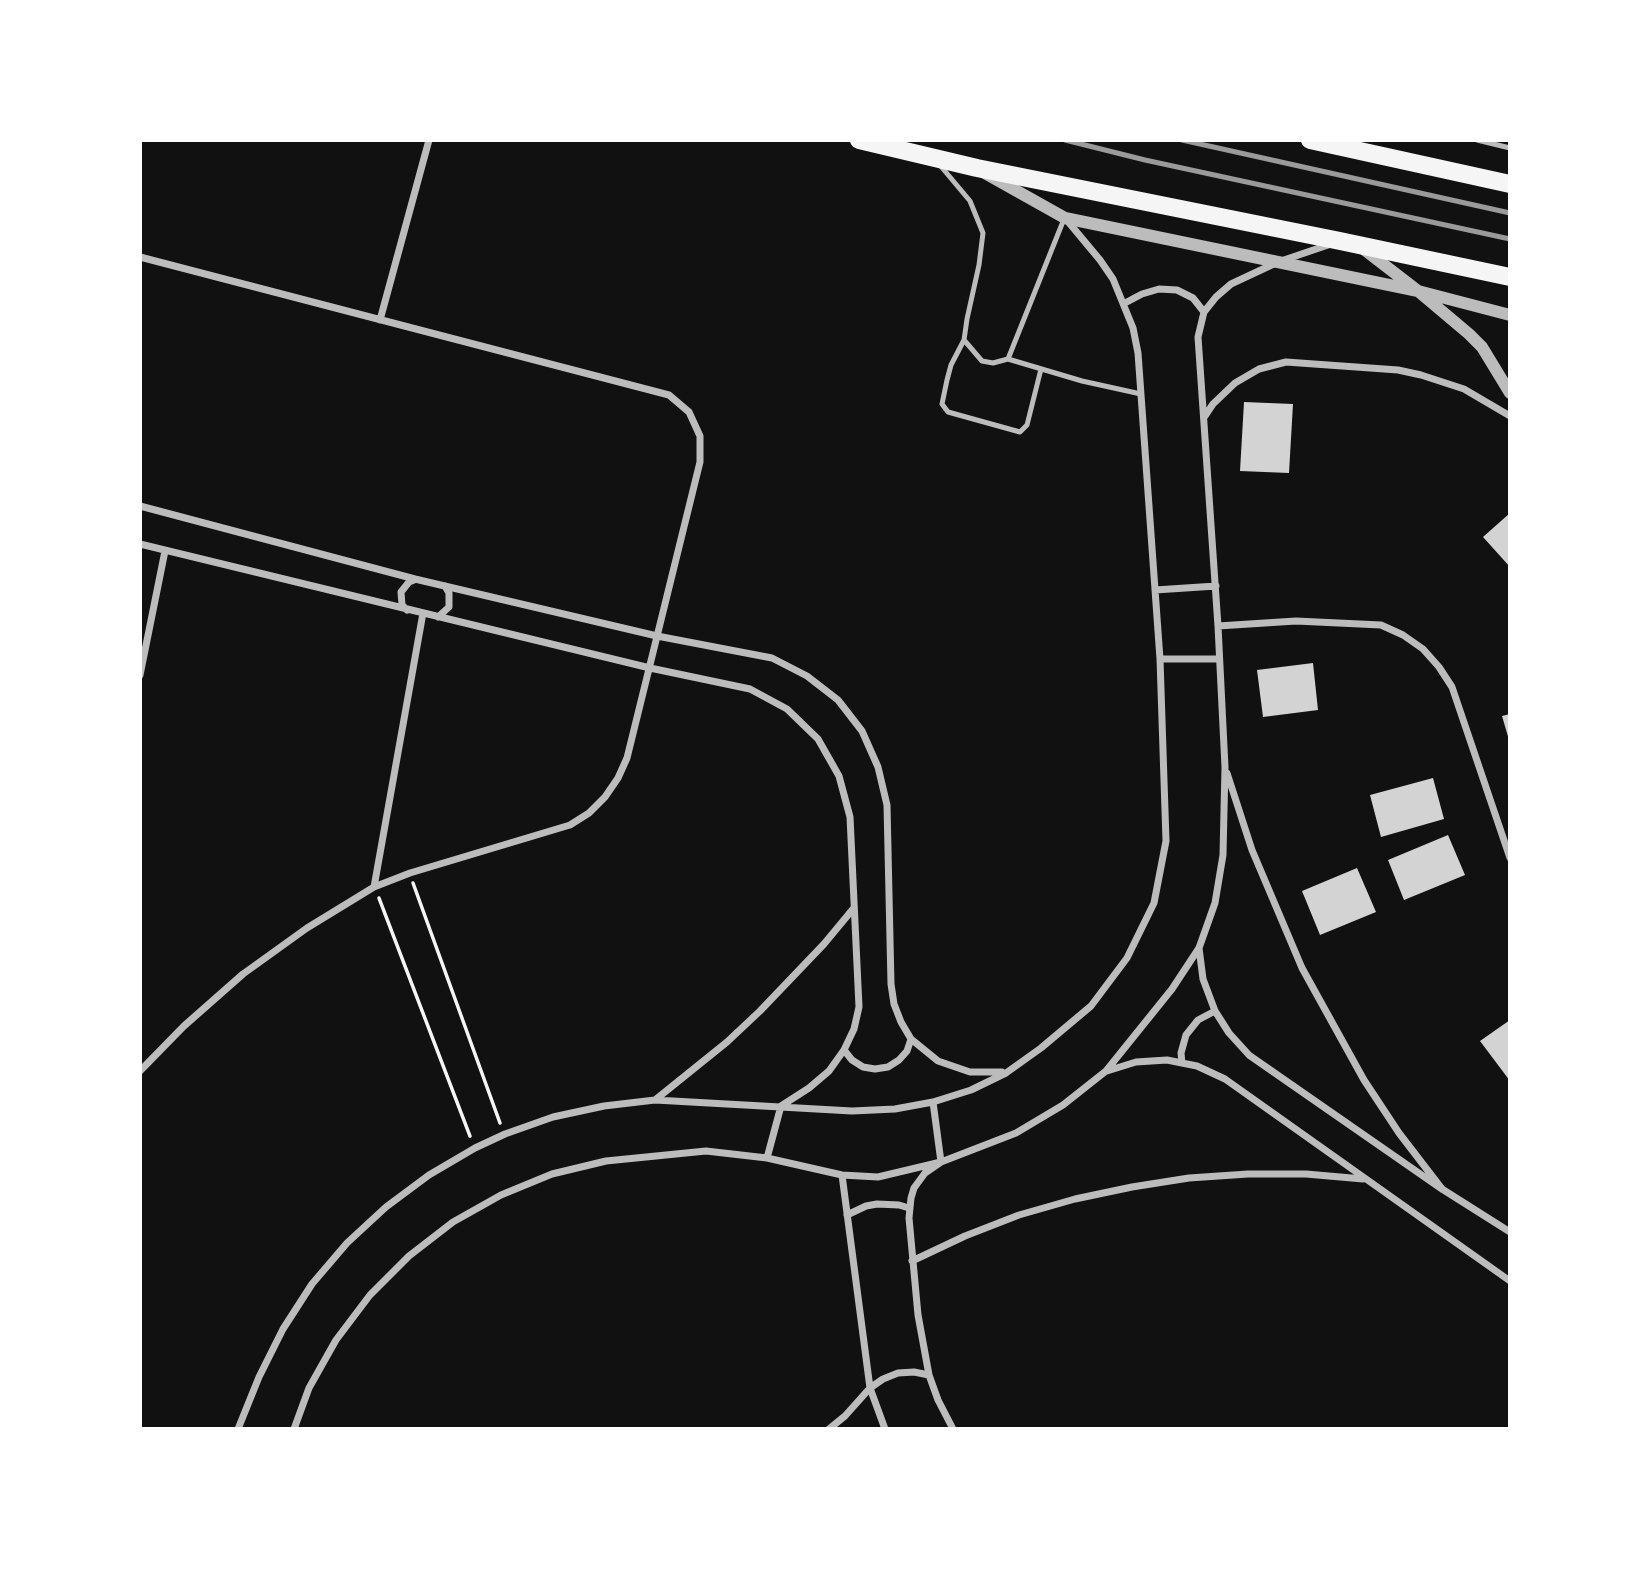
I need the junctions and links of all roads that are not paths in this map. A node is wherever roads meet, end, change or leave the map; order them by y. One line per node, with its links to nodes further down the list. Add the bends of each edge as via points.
1 (429, 140): 19 (street)
2 (859, 140): 6 (main road)
3 (1310, 140): 8 (main road)
4 (1477, 140): 5 (lane)
5 (1510, 148)
6 (935, 158): 7 (main road); 20 (lane, via 970,201 982,233)
7 (976, 169): 9 (street); 10 (main road)
8 (1510, 184)
9 (1065, 218): 13 (street); 16 (street, via 1100,260); 21 (lane)
10 (1340, 241): 11 (main road); 13 (street)
11 (1358, 245): 14 (main road); 15 (street)
12 (140, 257): 19 (street)
13 (1278, 262): 15 (street); 17 (street, via 1231,284)
14 (1510, 277)
15 (1418, 291): 18 (street); 23 (street, via 1482,347)
16 (1125, 303): 17 (street, via 1159,289 1177,290 1193,298); 24 (street, via 1138,353)
17 (1204, 312): 26 (street, via 1198,337)
18 (1510, 315)
19 (380, 320): 38 (street, via 669,395 689,412 700,436 700,462)
20 (964, 340): 21 (lane, via 982,361); 22 (lane, via 947,380 942,404 948,412 1020,432 1027,425)
21 (1007, 359): 22 (lane)
22 (1041, 369): 24 (lane)
23 (1510, 393)
24 (1141, 394): 33 (street)
25 (1510, 416): 26 (street, via 1464,389 1421,374 1286,362 1259,369 1235,383)
26 (1204, 417): 32 (street)
27 (140, 506): 30 (street)
28 (140, 544): 29 (street)
29 (164, 551): 34 (street); 42 (street)
30 (415, 579): 31 (street); 34 (street, via 401,592)
31 (445, 586): 36 (street, via 450,600); 38 (street)
32 (1216, 586): 33 (street); 37 (street)
33 (1155, 590): 39 (street)
34 (407, 610): 35 (street)
35 (423, 613): 36 (street); 45 (street)
36 (438, 617): 41 (street)
37 (1218, 625): 40 (street); 44 (street, via 1296,621 1381,625 1423,649 1452,687)
38 (657, 636): 41 (street); 49 (street, via 772,658 807,676 838,700 862,731 878,766 887,805 891,984 894,1004)
39 (1160, 659): 40 (street); 54 (street, via 1166,841 1154,903 1127,958 1091,1006)
40 (1219, 659): 43 (street)
41 (650, 668): 45 (street, via 627,758 611,788 589,813 570,825); 46 (street, via 750,688 787,709 818,739 839,776 850,817)
42 (140, 675)
43 (1225, 767): 47 (street, via 1223,855 1215,903); 62 (street, via 1252,850 1302,968 1364,1080)
44 (1510, 858)
45 (374, 887): 52 (street, via 243,974)
46 (854, 908): 50 (street, via 859,1007); 55 (street, via 760,1011)
47 (1199, 948): 48 (street, via 1203,979); 53 (street)
48 (1215, 1011): 51 (street, via 1192,1027 1183,1044); 62 (street, via 1249,1055)
49 (911, 1039): 50 (street, via 907,1051 888,1067 863,1067); 54 (street, via 938,1061 970,1072)
50 (844, 1050): 57 (street, via 829,1071)
51 (1182, 1063): 53 (street, via 1136,1062); 61 (street, via 1225,1079)
52 (140, 1071)
53 (1106, 1071): 59 (street, via 1063,1105 1016,1133)
54 (1006, 1073): 56 (street)
55 (655, 1100): 57 (street); 71 (street, via 554,1117 505,1134 429,1175 386,1207 312,1284 283,1329)
56 (933, 1102): 57 (street, via 895,1110); 59 (street)
57 (781, 1107): 58 (street)
58 (767, 1158): 60 (street); 72 (street, via 706,1151 606,1161 552,1174 477,1208 409,1256 370,1295 309,1388)
59 (941, 1162): 60 (street, via 878,1177); 63 (street, via 919,1180)
60 (842, 1175): 64 (street)
61 (1364, 1179): 66 (street, via 1248,1174 1132,1186 1019,1216); 67 (street)
62 (1442, 1189): 65 (street)
63 (909, 1208): 64 (street, via 877,1204); 66 (street)
64 (847, 1215): 69 (street)
65 (1510, 1232)
66 (912, 1261): 68 (street)
67 (1510, 1281)
68 (929, 1375): 69 (street, via 898,1373); 70 (street)
69 (870, 1388): 73 (street); 74 (street)
70 (951, 1425): 75 (street)
71 (238, 1429)
72 (295, 1429)
73 (829, 1429)
74 (885, 1429)
75 (943, 1429)

